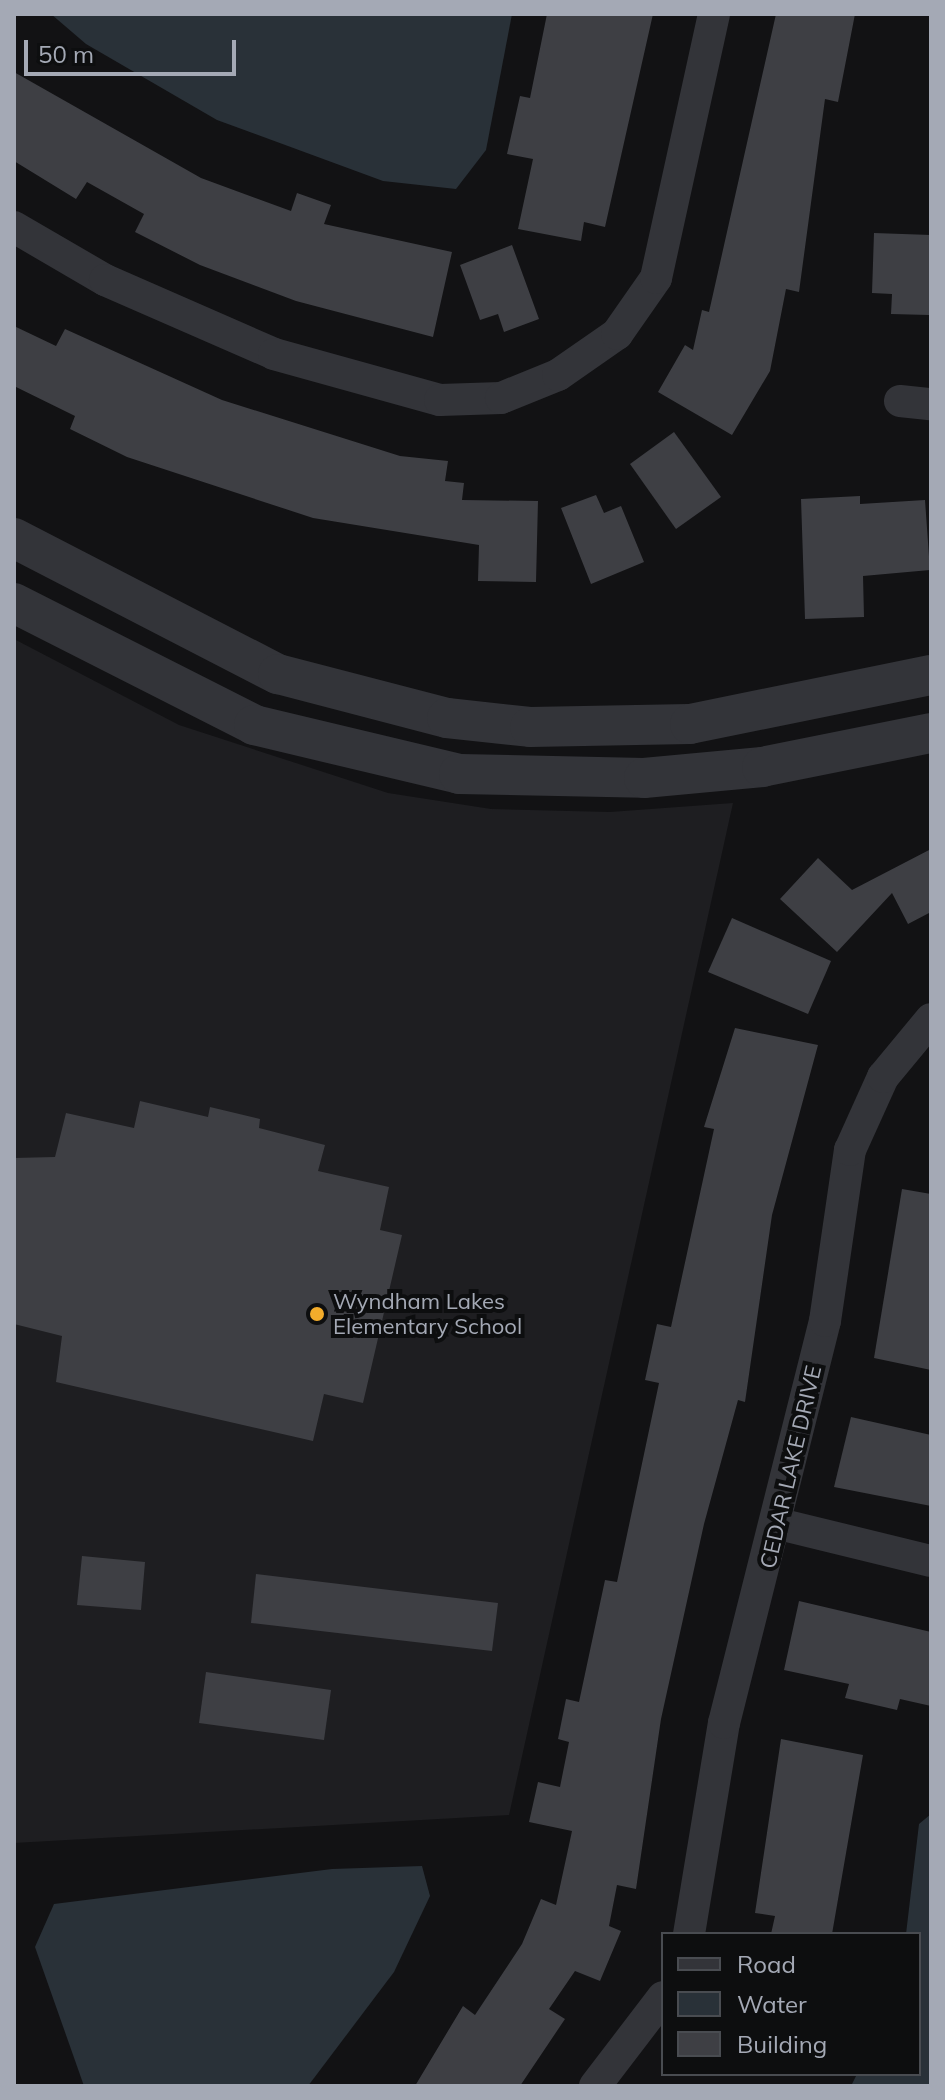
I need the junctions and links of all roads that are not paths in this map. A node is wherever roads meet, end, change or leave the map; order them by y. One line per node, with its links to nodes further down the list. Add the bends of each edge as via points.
1 (714, 14): 2 (street, via 656,278 617,334 558,375 501,398 440,400 274,354 105,280)
2 (14, 227)
3 (14, 538): 6 (street, via 278,674 447,718)
4 (14, 603): 8 (street, via 254,725 371,757)
5 (931, 675): 6 (street, via 690,724)
6 (530, 727): 8 (street)
7 (931, 733): 8 (street, via 762,767)
8 (528, 779)
9 (931, 1019): 10 (street, CEDAR LAKE DRIVE, via 883,1077 850,1150 825,1321)
10 (779, 1524): 11 (street); 12 (street, CEDAR LAKE DRIVE, via 724,1723)
11 (931, 1561)
12 (689, 1932)
13 (661, 2000): 14 (street)
14 (595, 2086)

